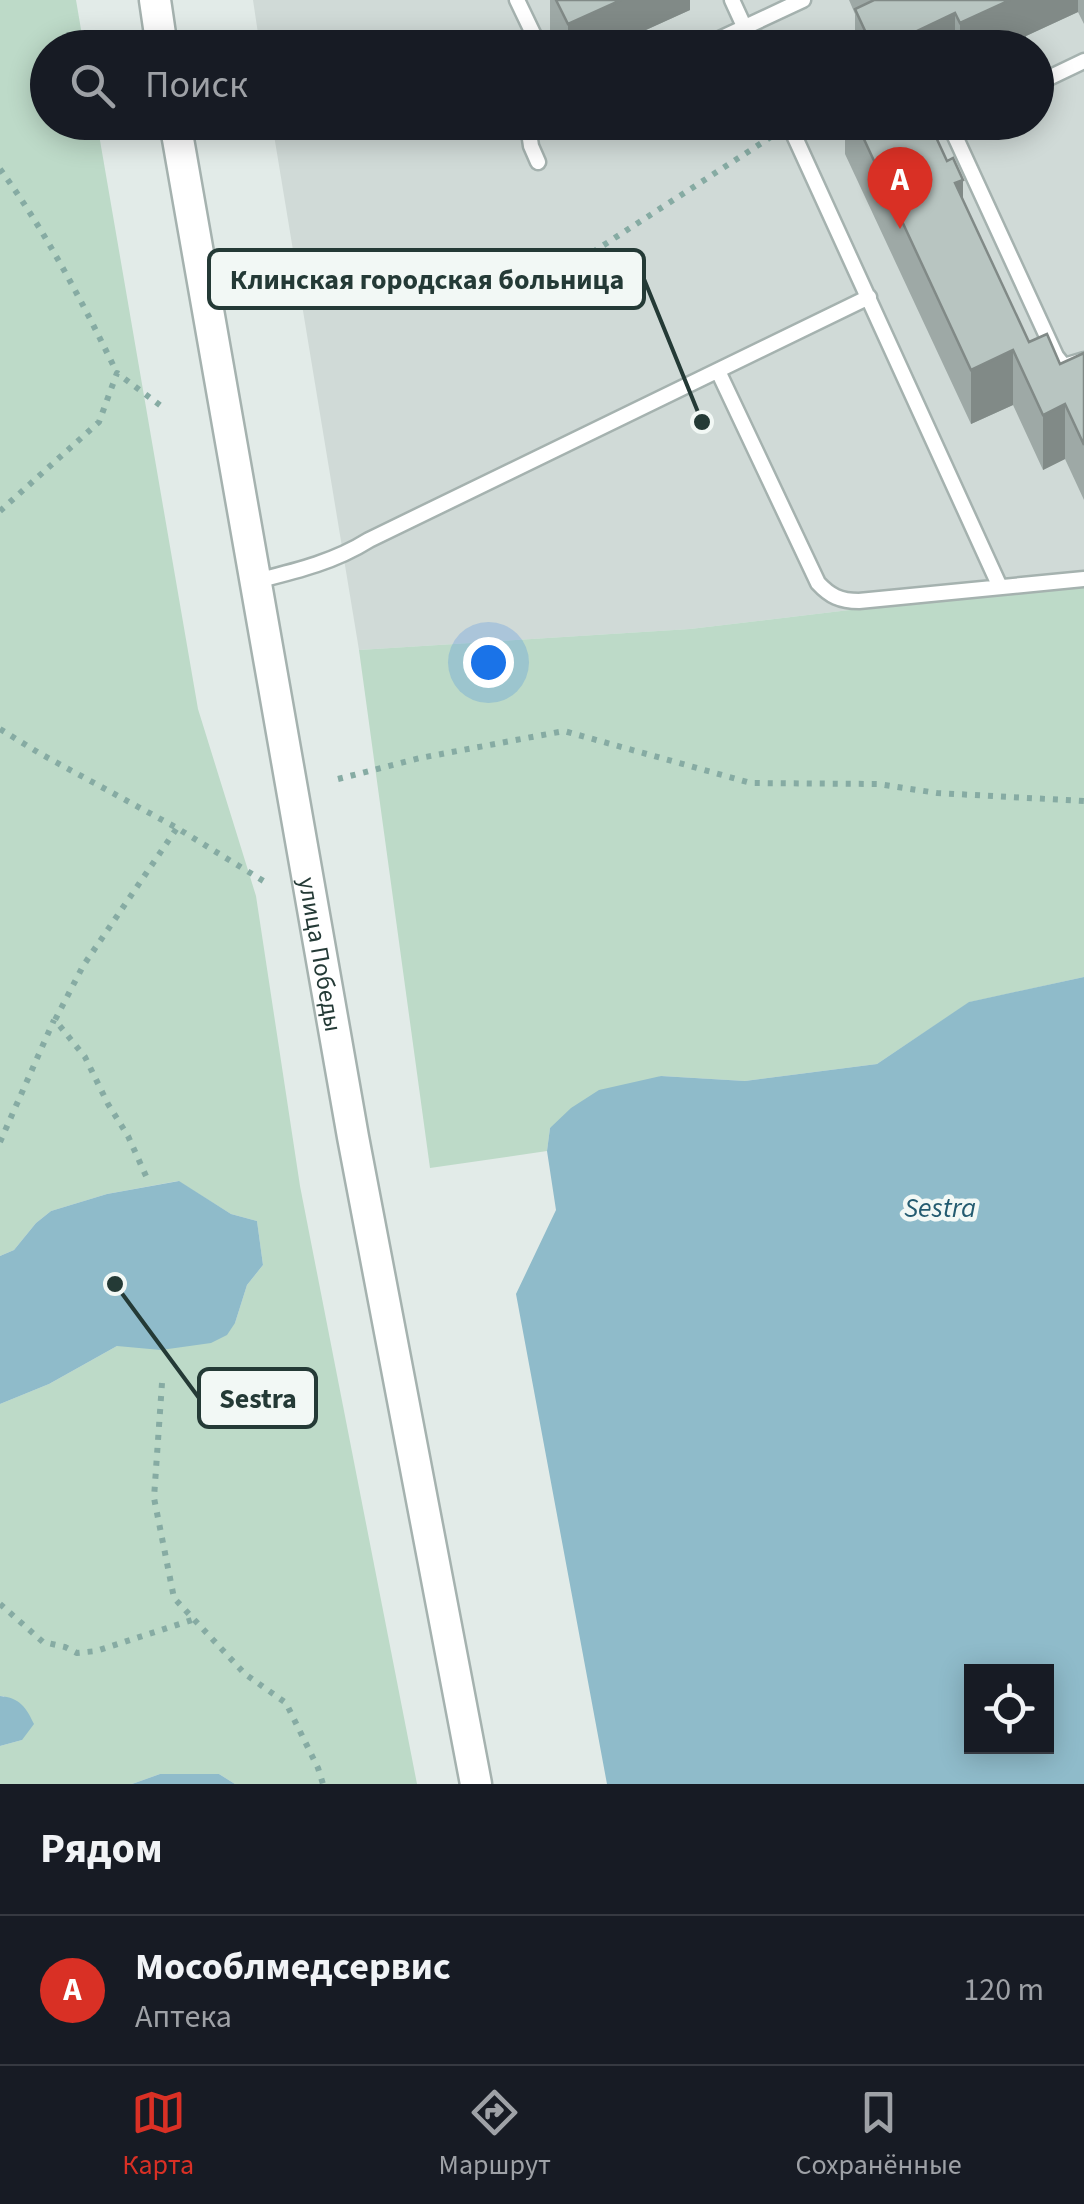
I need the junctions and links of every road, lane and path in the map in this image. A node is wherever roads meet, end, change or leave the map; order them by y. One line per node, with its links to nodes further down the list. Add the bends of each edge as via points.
1 (155, 0): 6 (street)
2 (517, 0): 7 (lane)
3 (732, 0): 5 (lane)
4 (803, 0): 5 (lane)
5 (745, 28): 8 (lane)
6 (159, 30)
7 (531, 30)
8 (740, 30)
9 (1084, 62): 10 (lane)
10 (1054, 76)
11 (178, 140): 26 (street, улица Победы)
12 (530, 140): 16 (lane)
13 (765, 140): 19 (path, via 539,288)
14 (796, 140): 18 (lane)
15 (957, 140): 20 (lane, via 1056,356 1064,366)
16 (538, 162)
17 (0, 169): 22 (path)
18 (869, 298): 21 (lane); 27 (lane)
19 (533, 300)
20 (1084, 360)
21 (718, 371): 26 (lane, via 344,556); 27 (lane, via 828,594 859,601)
22 (117, 373): 23 (path); 24 (path, via 99,422)
23 (161, 406)
24 (0, 511)
25 (1084, 580): 27 (lane)
26 (256, 581): 40 (street, улица Победы)
27 (1000, 587)
28 (0, 729): 31 (path)
29 (338, 779): 30 (path, via 564,731 751,783 878,784)
30 (1084, 801)
31 (177, 828): 32 (path); 33 (path)
32 (270, 885)
33 (54, 1020): 34 (path); 35 (path, via 84,1057)
34 (0, 1142)
35 (146, 1176)
36 (162, 1383): 38 (path, via 154,1498 174,1598)
37 (0, 1604): 38 (path, via 43,1642 78,1653)
38 (194, 1619): 39 (path, via 246,1674 286,1703)
39 (323, 1784)
40 (476, 1784)

